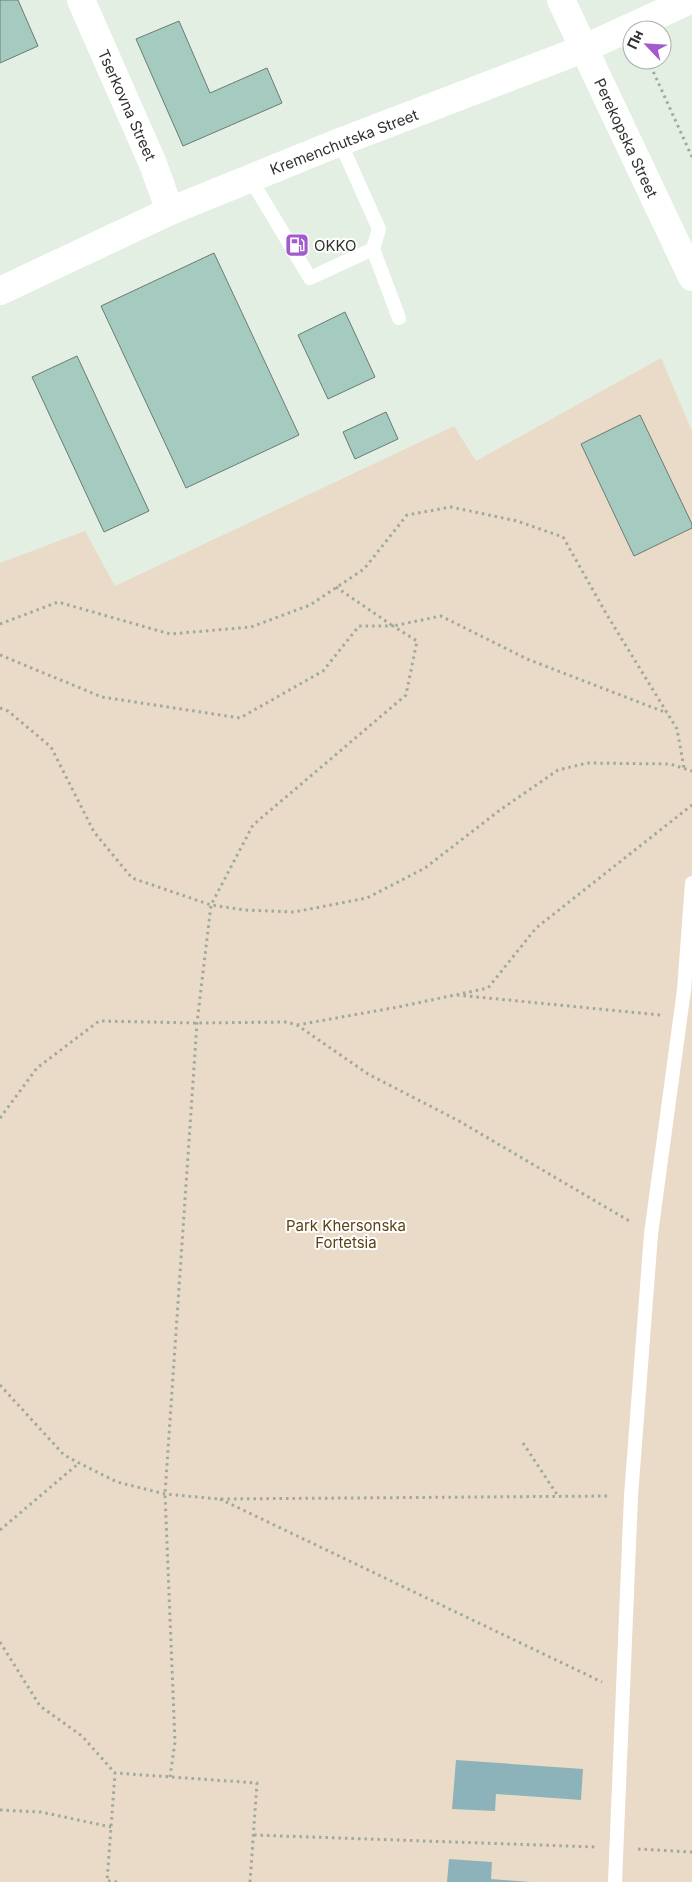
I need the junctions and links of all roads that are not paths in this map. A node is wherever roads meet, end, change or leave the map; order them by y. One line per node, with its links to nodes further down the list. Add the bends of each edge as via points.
1 (81, 0): 7 (street, Tserkovna Street, via 153,164)
2 (561, 0): 4 (street, Perekopska Street)
3 (690, 0): 4 (street, Kremenchutska Street)
4 (583, 49): 5 (street, Kremenchutska Street); 9 (street, Perekopska Street)
5 (340, 142): 6 (street, Kremenchutska Street); 8 (lane, via 379,229)
6 (250, 178): 7 (street, Kremenchutska Street); 8 (lane, via 310,278)
7 (170, 211): 10 (street, Kremenchutska Street)
8 (373, 249): 11 (lane)
9 (692, 277)
10 (0, 291)
11 (399, 318)
12 (692, 883): 13 (lane, via 680,1017 651,1234 631,1496)
13 (614, 1882)

